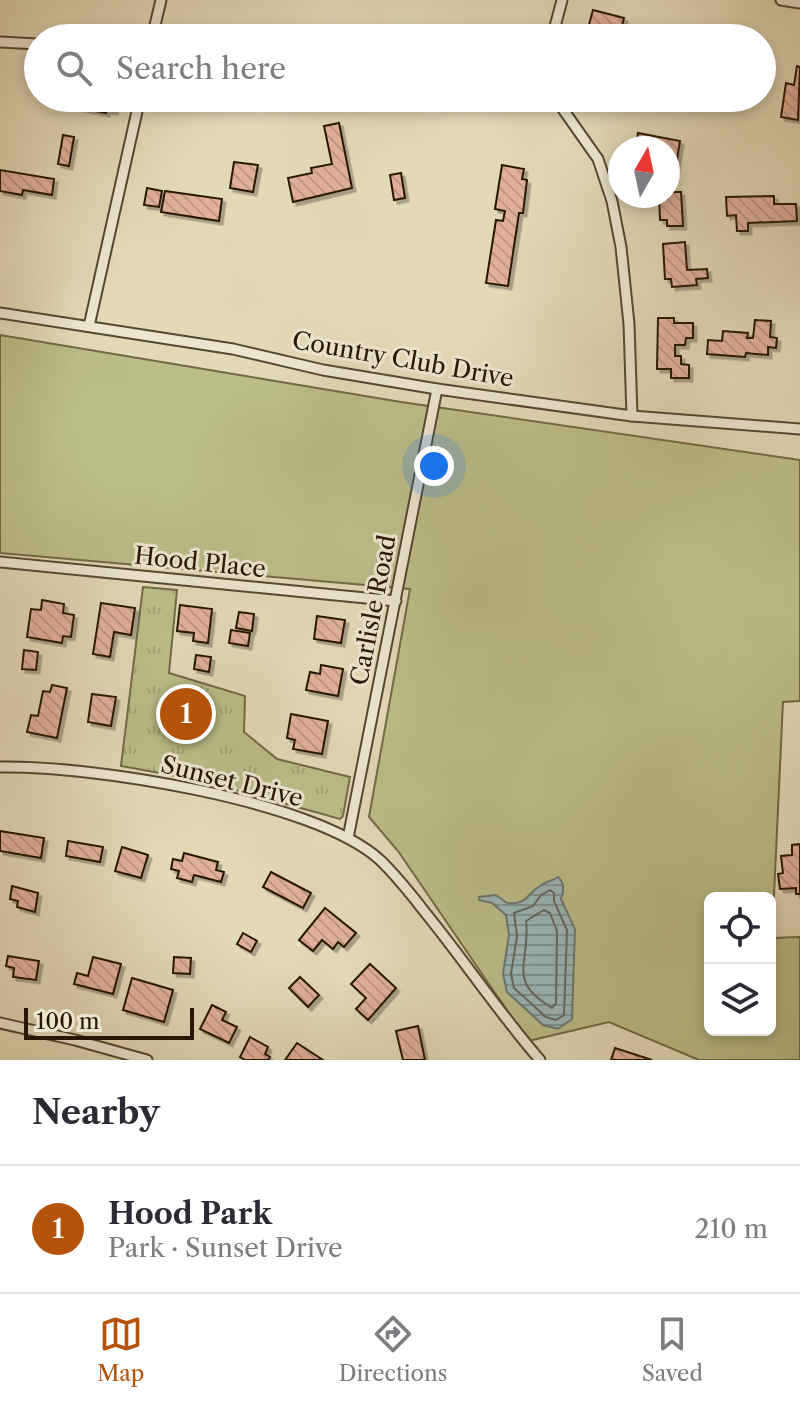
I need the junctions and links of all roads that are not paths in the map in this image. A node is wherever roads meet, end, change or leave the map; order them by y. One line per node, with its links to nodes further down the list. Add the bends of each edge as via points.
1 (161, 0): 5 (street)
2 (562, 0): 6 (street)
3 (781, 0): 4 (street)
4 (800, 3)
5 (156, 24)
6 (556, 24)
7 (0, 42): 8 (street)
8 (24, 43)
9 (137, 112): 12 (street)
10 (565, 112): 14 (street, via 598,159 612,201 629,324)
11 (0, 313): 12 (street, Country Club Drive)
12 (89, 326): 13 (street, Country Club Drive)
13 (437, 389): 14 (street, Country Club Drive); 17 (street, Carlisle Road)
14 (632, 416): 15 (street, Country Club Drive)
15 (800, 429)
16 (0, 562): 17 (street, Hood Place)
17 (396, 601): 19 (street, Carlisle Road)
18 (0, 767): 19 (street, Sunset Drive, via 160,784 276,809)
19 (348, 838): 21 (street, Sunset Drive, via 379,859 406,888)
20 (0, 1023): 22 (street)
21 (531, 1050): 23 (street); 24 (street, Sunset Drive)
22 (147, 1060)
23 (524, 1060)
24 (540, 1060)

